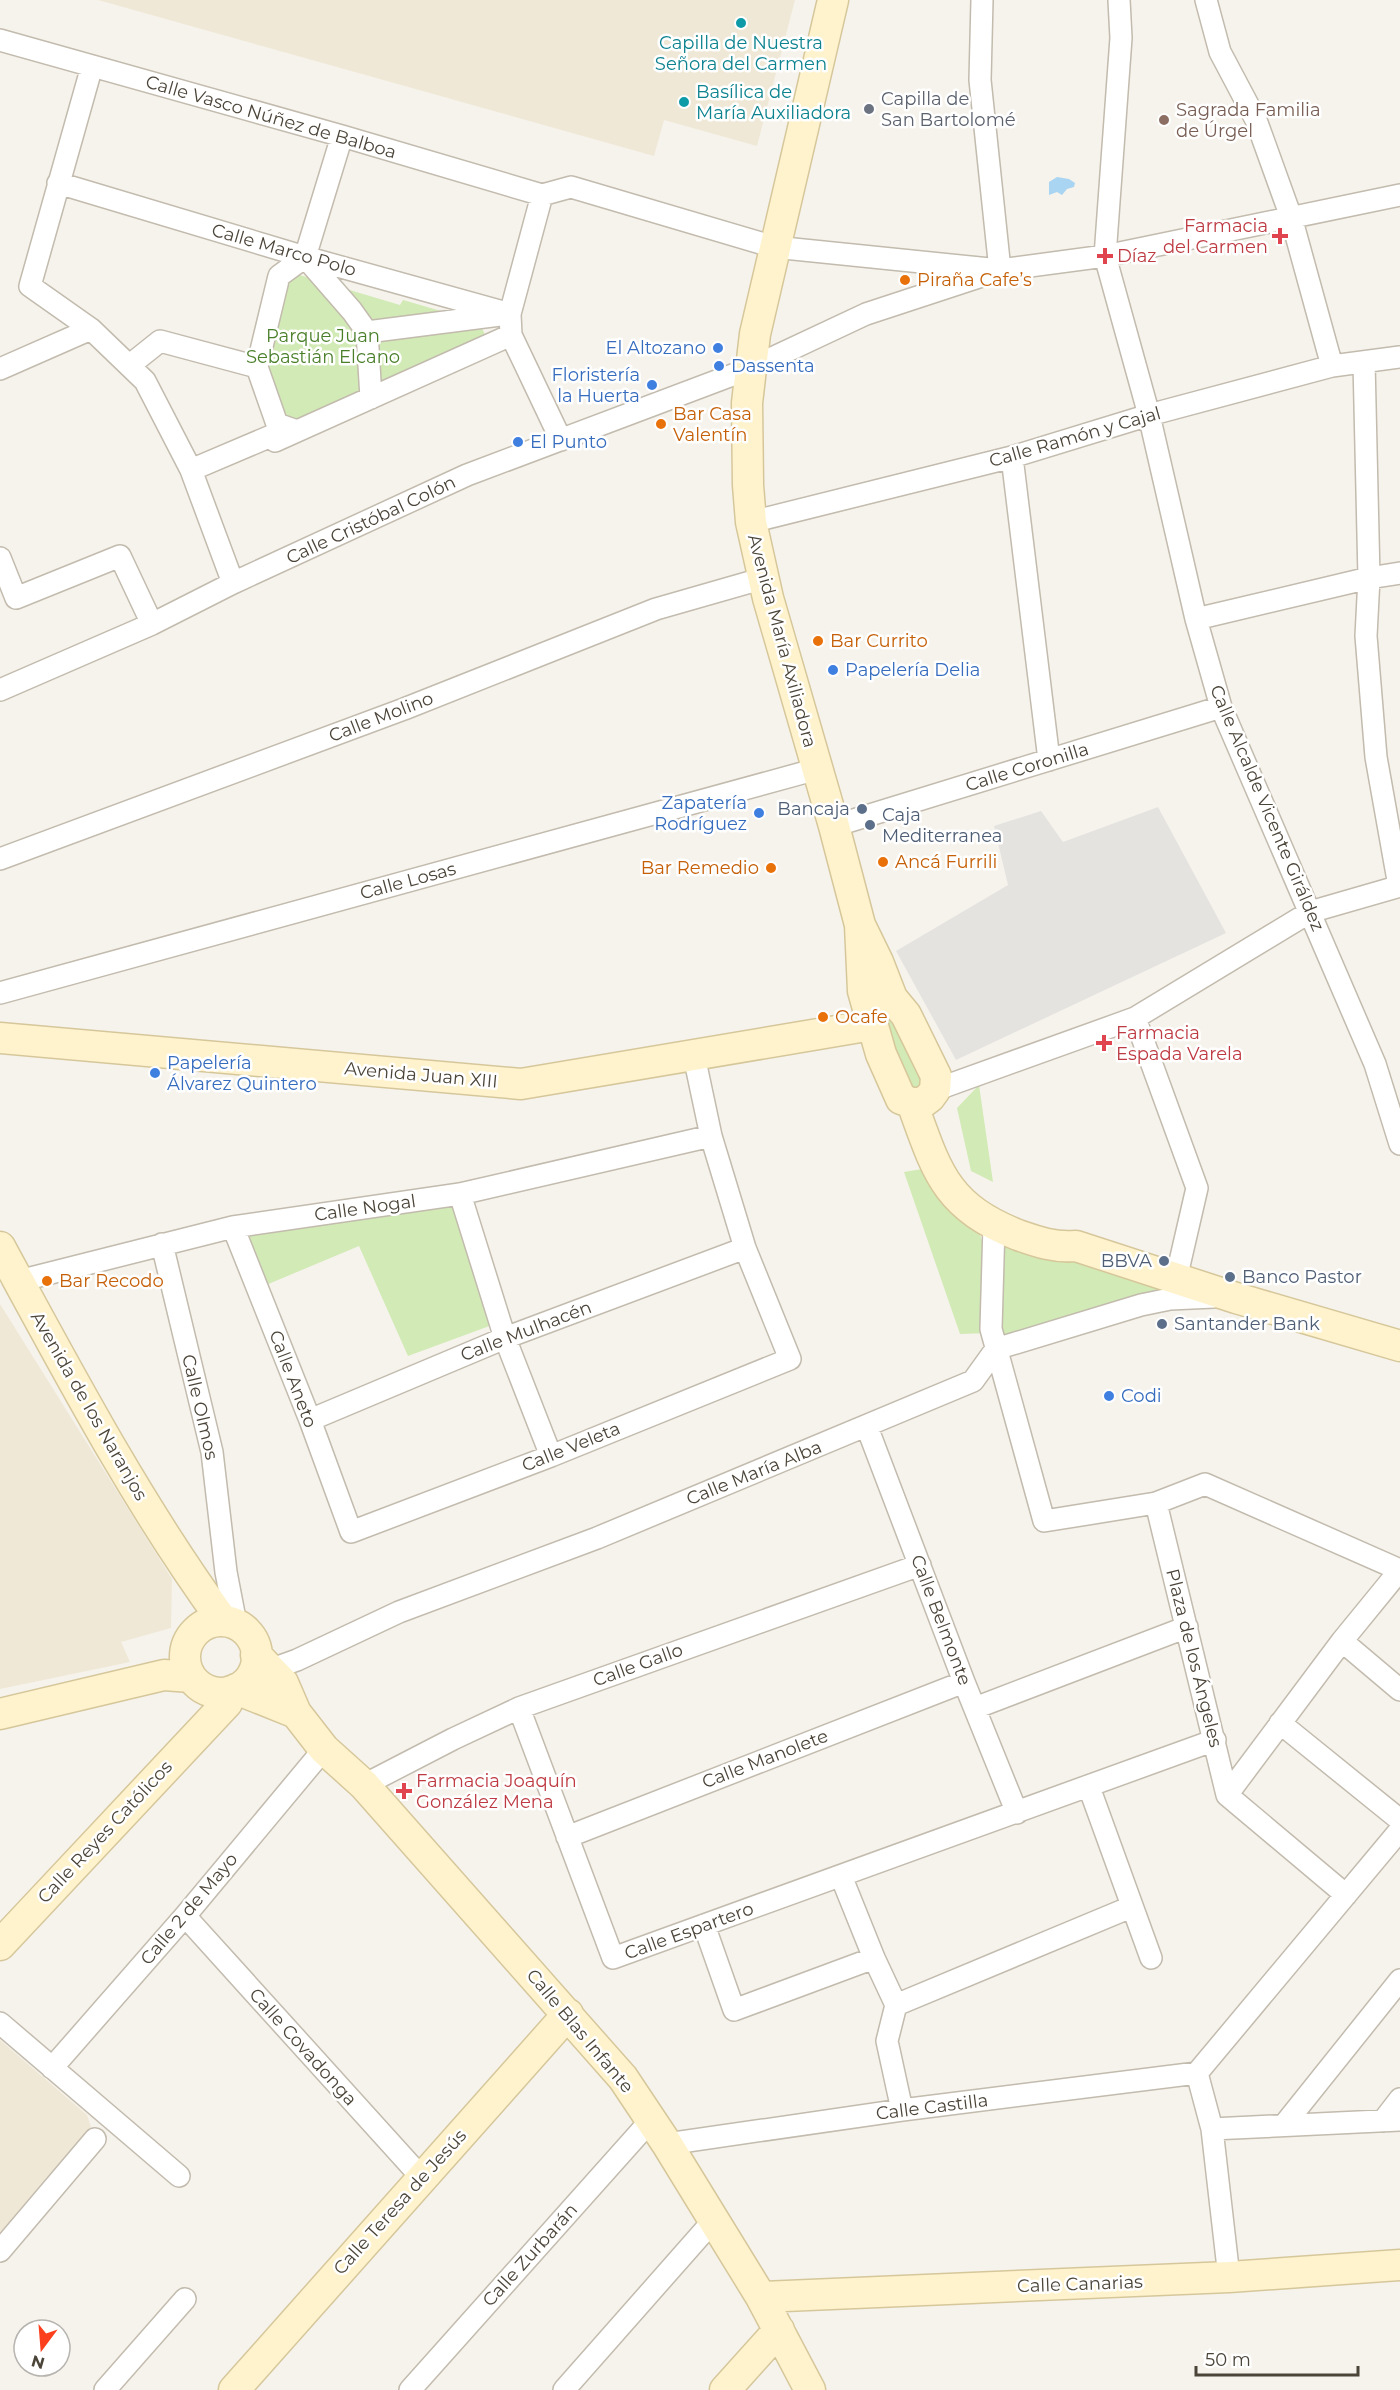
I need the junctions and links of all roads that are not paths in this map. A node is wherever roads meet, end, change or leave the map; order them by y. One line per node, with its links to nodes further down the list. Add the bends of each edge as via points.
1 (832, 0): 12 (street, Avenida María Axiliadora)
2 (982, 0): 15 (street, via 980,80)
3 (1119, 0): 13 (street, Calle Alcalde Vicente Giráldez, via 1121,38)
4 (1206, 0): 11 (street, via 1220,52 1256,120)
5 (0, 40): 6 (street, Calle Vasco Núñez de Balboa)
6 (92, 66): 7 (street, Calle Vasco Núñez de Balboa); 8 (street)
7 (342, 136): 9 (street, Calle Vasco Núñez de Balboa); 14 (street)
8 (58, 183): 14 (street, Calle Marco Polo); 17 (street, via 30,285)
9 (542, 195): 12 (street, via 571,187); 16 (street)
10 (1400, 195): 11 (street)
11 (1291, 217): 13 (street); 23 (street)
12 (774, 247): 15 (street); 22 (street, Avenida María Axiliadora, via 755,334)
13 (1105, 256): 15 (street); 29 (street, Calle Alcalde Vicente Giráldez)
14 (305, 257): 16 (street, Calle Marco Polo); 18 (street); 24 (street, via 279,276)
15 (1000, 270): 22 (street, Calle Cristóbal Colón, via 866,314)
16 (510, 325): 18 (street); 27 (street); 31 (street)
17 (91, 328): 21 (street); 25 (street)
18 (367, 332): 27 (street)
19 (1400, 357): 20 (street, Calle Ramón y Cajal)
20 (1364, 362): 23 (street, Calle Ramón y Cajal); 38 (street)
21 (130, 365): 24 (street, via 160,341); 33 (street, via 145,381)
22 (756, 365): 26 (street, Calle Cristóbal Colón); 28 (street, Avenida María Axiliadora)
23 (1332, 366): 29 (street, Calle Ramón y Cajal)
24 (257, 367): 30 (street, via 277,424)
25 (0, 369)
26 (704, 384): 28 (street, via 728,388); 31 (street, Calle Cristóbal Colón)
27 (371, 398): 30 (street)
28 (747, 403): 34 (street, Avenida María Axiliadora)
29 (1149, 415): 32 (street, Calle Ramón y Cajal); 40 (street, Calle Alcalde Vicente Giráldez)
30 (297, 431): 33 (street, via 274,441 271,436)
31 (561, 440): 39 (street, Calle Cristóbal Colón, via 467,476)
32 (1012, 457): 34 (street, Calle Ramón y Cajal); 44 (street)
33 (191, 470): 39 (street)
34 (751, 522): 37 (street, Avenida María Axiliadora)
35 (0, 558): 41 (street, via 16,598 120,556)
36 (1400, 573): 38 (street)
37 (764, 578): 45 (street, Avenida María Axiliadora); 47 (street, Calle Molino, via 656,609 404,709)
38 (1369, 578): 40 (street); 48 (street, via 1366,636 1376,757)
39 (233, 583): 41 (street, Calle Cristóbal Colón)
40 (1196, 619): 43 (street, Calle Alcalde Vicente Giráldez)
41 (152, 624): 42 (street, Calle Cristóbal Colón)
42 (0, 690)
43 (1221, 707): 44 (street, Calle Coronilla); 49 (street, Calle Alcalde Vicente Giráldez)
44 (1049, 760): 46 (street, Calle Coronilla)
45 (817, 769): 46 (street, Avenida María Axiliadora); 50 (street, Calle Losas)
46 (834, 826): 51 (street, Avenida María Axiliadora, via 860,925 878,962)
47 (0, 859)
48 (1399, 886): 49 (street)
49 (1310, 912): 52 (street); 57 (street, Calle Alcalde Vicente Giráldez, via 1375,1064)
50 (0, 993)
51 (874, 1005): 53 (street, Avenida Juan XIII); 55 (street); 58 (street, via 906,1015 936,1076)
52 (1135, 1018): 58 (street); 68 (street, via 1197,1188)
53 (839, 1030): 55 (street, Avenida Juan XIII, via 867,1040); 56 (street, Avenida Juan XIII)
54 (0, 1038): 56 (street, Avenida Juan XIII, via 521,1084)
55 (881, 1054): 58 (street, via 902,1099)
56 (694, 1056): 59 (street)
57 (1390, 1084): 60 (street, Calle Alcalde Vicente Giráldez)
58 (926, 1097): 62 (street, via 933,1162 961,1203); 65 (street, via 957,1166 977,1194 1026,1222 1066,1235)
59 (711, 1136): 61 (street, Calle Nogal); 67 (street)
60 (1400, 1144)
61 (460, 1194): 63 (street, Calle Nogal); 71 (street)
62 (994, 1225): 65 (street, via 1059,1248); 73 (street, via 991,1329)
63 (233, 1227): 64 (street, Calle Nogal); 74 (street, Calle Aneto)
64 (162, 1245): 69 (street, Calle Nogal); 82 (street, Calle Olmos, via 212,1452)
65 (1076, 1246): 68 (street)
66 (0, 1247): 69 (street, Avenida de los Naranjos)
67 (745, 1248): 71 (street, Calle Mulhacén); 76 (street, Calle Veleta, via 790,1359)
68 (1176, 1279): 70 (street)
69 (19, 1281): 79 (street, Avenida de los Naranjos, via 59,1358)
70 (1236, 1298): 72 (street); 73 (street, via 1194,1297 1140,1305)
71 (505, 1338): 74 (street, Calle Mulhacén); 76 (street)
72 (1400, 1346)
73 (996, 1349): 75 (street, Calle María Alba, via 973,1381); 77 (street, via 1044,1521)
74 (310, 1420): 78 (street, Calle Aneto)
75 (867, 1427): 80 (street, Calle Belmonte); 85 (street, Calle María Alba, via 597,1538 399,1612 297,1660)
76 (551, 1456): 78 (street, Calle Veleta)
77 (1156, 1503): 81 (street, via 1205,1484); 83 (street, Plaza de los Ángeles)
78 (351, 1532)
79 (181, 1564): 82 (street); 85 (street, Avenida de los Naranjos)
80 (920, 1565): 86 (street, Calle Belmonte); 88 (street, Calle Gallo)
81 (1400, 1570): 84 (street)
82 (226, 1572): 85 (street, Calle Olmos)
83 (1187, 1627): 89 (street); 92 (street, Plaza de los Ángeles)
84 (1342, 1641): 87 (street); 91 (street)
85 (220, 1662): 90 (street); 93 (street, Calle Blas Infante, via 296,1713); 106 (street, Calle Reyes Católicos, via 210,1719)
86 (964, 1682): 89 (street, Calle Belmonte); 100 (street, Calle Manolete)
87 (1400, 1690)
88 (519, 1708): 94 (street, Calle Gallo); 100 (street, Calle Espartero)
89 (975, 1708): 97 (street, Calle Belmonte)
90 (0, 1714)
91 (1280, 1723): 96 (street); 98 (street)
92 (1215, 1740): 95 (street, Calle Espartero); 96 (street, Plaza de los Ángeles)
93 (324, 1749): 94 (street, Calle Blas Infante); 104 (street, Calle 2 de Mayo)
94 (364, 1785): 111 (street, Calle Blas Infante)
95 (1089, 1787): 97 (street, Calle Espartero); 103 (street)
96 (1227, 1795): 102 (street)
97 (1017, 1813): 101 (street, Calle Espartero)
98 (1400, 1821)
99 (1400, 1830): 102 (street)
100 (567, 1837): 105 (street, Calle Espartero, via 613,1958)
101 (841, 1876): 105 (street, Calle Espartero); 107 (street)
102 (1346, 1895): 114 (street)
103 (1131, 1906): 108 (street); 110 (street)
104 (185, 1916): 113 (street, Calle 2 de Mayo); 123 (street, Calle Covadonga)
105 (705, 1925): 107 (street, via 734,2010)
106 (0, 1945)
107 (874, 1958): 110 (street)
108 (1151, 1958)
109 (1400, 1980): 118 (street)
110 (897, 2005): 116 (street, via 887,2041)
111 (568, 2014): 120 (street, Calle Blas Infante, via 623,2078); 123 (street, Calle Teresa de Jesús)
112 (0, 2023): 113 (street)
113 (52, 2068): 122 (street)
114 (1197, 2073): 116 (street, Calle Castilla); 119 (street)
115 (1400, 2099): 117 (street)
116 (902, 2110): 120 (street, Calle Castilla)
117 (1392, 2120): 118 (street)
118 (1284, 2125): 119 (street)
119 (1212, 2129): 127 (street)
120 (659, 2132): 124 (street, Calle Blas Infante); 133 (street, Calle Zurbarán)
121 (95, 2139): 125 (street)
122 (179, 2176)
123 (422, 2178): 132 (street, Calle Teresa de Jesús)
124 (713, 2221): 128 (street, Calle Blas Infante); 134 (street)
125 (0, 2251)
126 (1400, 2265): 127 (street, Calle Canarias)
127 (1229, 2277): 128 (street, Calle Canarias)
128 (760, 2297): 130 (street, Calle Blas Infante)
129 (185, 2299): 131 (street)
130 (779, 2330): 135 (street); 136 (street, Calle Blas Infante)
131 (105, 2390)
132 (234, 2390)
133 (410, 2390)
134 (564, 2390)
135 (725, 2390)
136 (810, 2390)

